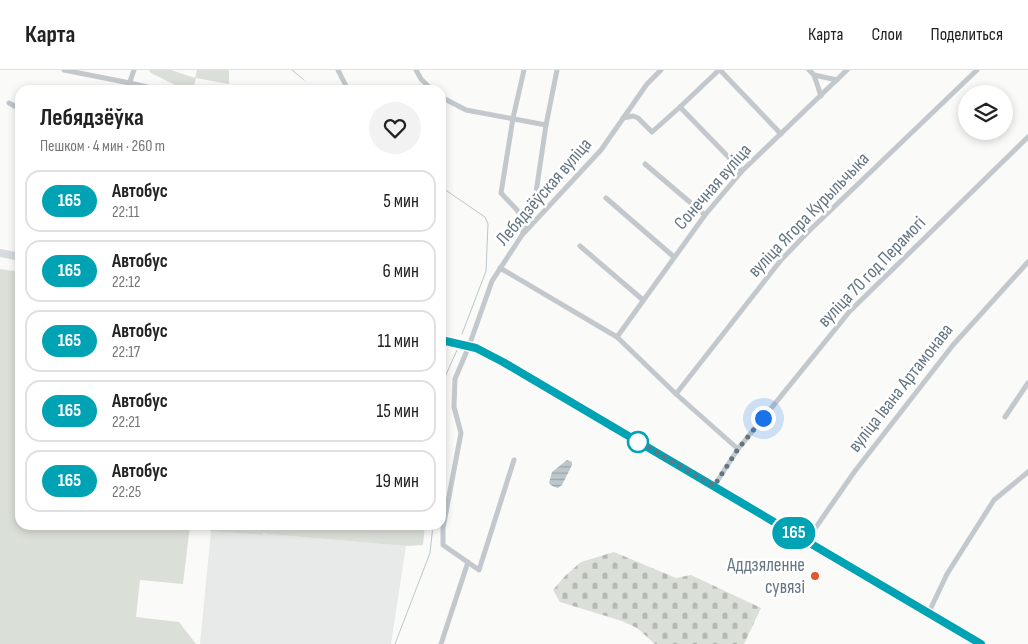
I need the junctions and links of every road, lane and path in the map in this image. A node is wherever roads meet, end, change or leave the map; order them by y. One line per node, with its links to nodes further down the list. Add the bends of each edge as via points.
1 (64, 70): 14 (street)
2 (134, 70): 14 (street)
3 (338, 70): 16 (street)
4 (416, 70): 17 (street)
5 (524, 70): 23 (street)
6 (557, 70): 25 (street)
7 (661, 70): 24 (street, Лебядзёўская вуліца)
8 (720, 70): 22 (street); 26 (street)
9 (809, 70): 12 (street)
10 (847, 70): 13 (street, Сонечная вуліца)
11 (977, 70): 47 (street, вуліца Ягора Курыльчыка, via 781,260)
12 (814, 75): 13 (street); 18 (street)
13 (837, 80): 18 (street, Сонечная вуліца)
14 (130, 83): 15 (street)
15 (139, 85)
16 (346, 85)
17 (427, 85)
18 (821, 96): 26 (street, Сонечная вуліца)
19 (446, 100): 23 (street, via 466,110)
20 (9, 103): 21 (street)
21 (15, 106)
22 (680, 107): 24 (street, via 652,132 638,118); 29 (street)
23 (512, 118): 25 (street); 34 (street, via 501,193)
24 (622, 118): 33 (street, Лебядзёўская вуліца, via 601,150)
25 (546, 125): 31 (street)
26 (781, 134): 29 (street, Сонечная вуліца)
27 (1028, 137): 49 (street, вуліца 70 год Перамогі, via 850,312)
28 (645, 164): 32 (street)
29 (742, 171): 32 (street, Сонечная вуліца)
30 (606, 198): 39 (street)
31 (531, 212): 33 (street); 34 (street)
32 (705, 215): 39 (street, Сонечная вуліца)
33 (538, 217): 35 (street, Лебядзёўская вуліца)
34 (525, 224): 35 (street)
35 (522, 235): 41 (street, Лебядзёўская вуліца)
36 (580, 246): 42 (street)
37 (0, 253): 38 (main road)
38 (15, 257)
39 (674, 257): 42 (street, Сонечная вуліца)
40 (1028, 262): 55 (street, вуліца Івана Артамонава, via 953,345 854,471)
41 (500, 268): 43 (street); 45 (street, Лебядзёўская вуліца, via 492,281)
42 (643, 300): 43 (street, Сонечная вуліца)
43 (616, 337): 47 (street)
44 (446, 341): 45 (main road)
45 (469, 346): 52 (main road, via 503,362); 53 (street, Лебядзёўская вуліца, via 455,379 454,407 461,434)
46 (1028, 382): 48 (street)
47 (676, 394): 49 (street)
48 (1005, 417)
49 (738, 449): 52 (street, вуліца 70 год Перамогі)
50 (514, 460): 56 (street, via 480,570)
51 (1028, 472): 57 (street, via 994,500 947,574)
52 (714, 486): 55 (main road)
53 (446, 512)
54 (443, 530): 56 (street, Лебядзёўская вуліца, via 443,545)
55 (807, 540): 57 (main road)
56 (468, 562): 58 (street)
57 (929, 612): 59 (main road)
58 (441, 644)
59 (981, 644)

